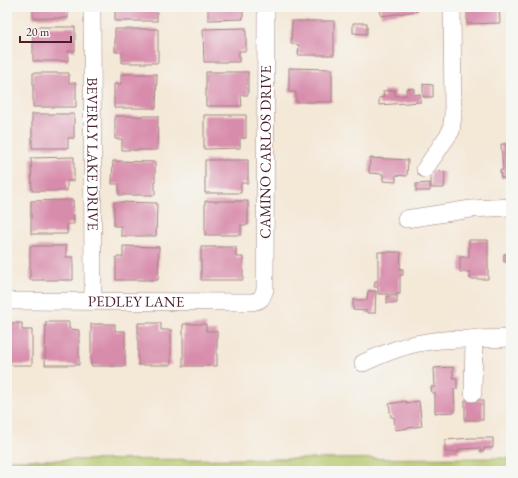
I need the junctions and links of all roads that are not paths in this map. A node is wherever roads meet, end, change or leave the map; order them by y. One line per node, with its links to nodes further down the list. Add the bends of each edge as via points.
1 (92, 7): 9 (street, BEVERLY LAKE DRIVE)
2 (266, 7): 7 (street, CAMINO CARLOS DRIVE, via 265,289)
3 (452, 7): 4 (street, via 451,131)
4 (425, 169)
5 (511, 207): 6 (street, via 471,209)
6 (406, 219)
7 (262, 297): 9 (street, PEDLEY LANE, via 250,302)
8 (7, 301): 9 (street, PEDLEY LANE)
9 (93, 301)
10 (474, 338): 11 (street); 12 (street, via 437,340 398,348); 13 (street)
11 (511, 338)
12 (363, 363)
13 (473, 393)

